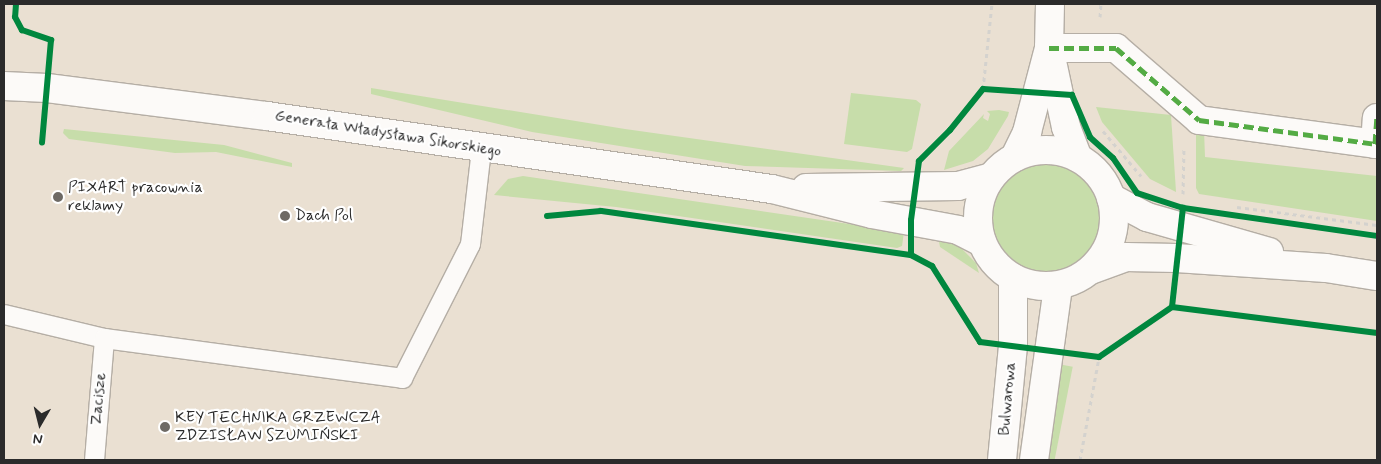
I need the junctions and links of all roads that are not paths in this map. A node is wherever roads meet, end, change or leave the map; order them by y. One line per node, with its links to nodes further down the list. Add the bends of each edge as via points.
1 (1050, 4): 2 (street)
2 (1049, 48): 4 (street, via 1116,48 1198,120); 6 (street, via 1027,132); 7 (street, via 1066,127)
3 (4, 86): 5 (street, Generała Władysława Sikorskiego, via 47,88 267,116)
4 (1377, 135)
5 (481, 149): 9 (street, Generała Władysława Sikorskiego); 18 (lane, via 470,244 402,378)
6 (1015, 157): 7 (street, via 1045,150); 8 (street)
7 (1078, 158): 10 (street, via 1092,168)
8 (991, 177): 9 (street, Generała Władysława Sikorskiego, via 958,186); 11 (street, via 978,208)
9 (772, 189): 11 (street, Generała Władysława Sikorskiego, via 872,214 958,230)
10 (1111, 198): 12 (street, via 1147,217); 13 (street, via 1114,216 1112,236 1105,253)
11 (982, 242): 15 (street, via 1000,269)
12 (1326, 268): 13 (street, via 1126,257); 14 (street)
13 (1092, 269): 16 (street, via 1076,280)
14 (1377, 276)
15 (1013, 278): 16 (street, via 1034,286); 20 (street, Bulwarowa, via 1013,346)
16 (1058, 286): 21 (street, Bulwarowa)
17 (4, 314): 18 (lane)
18 (104, 338): 19 (lane, Zacisze)
19 (94, 460)
20 (1002, 460)
21 (1034, 460)

